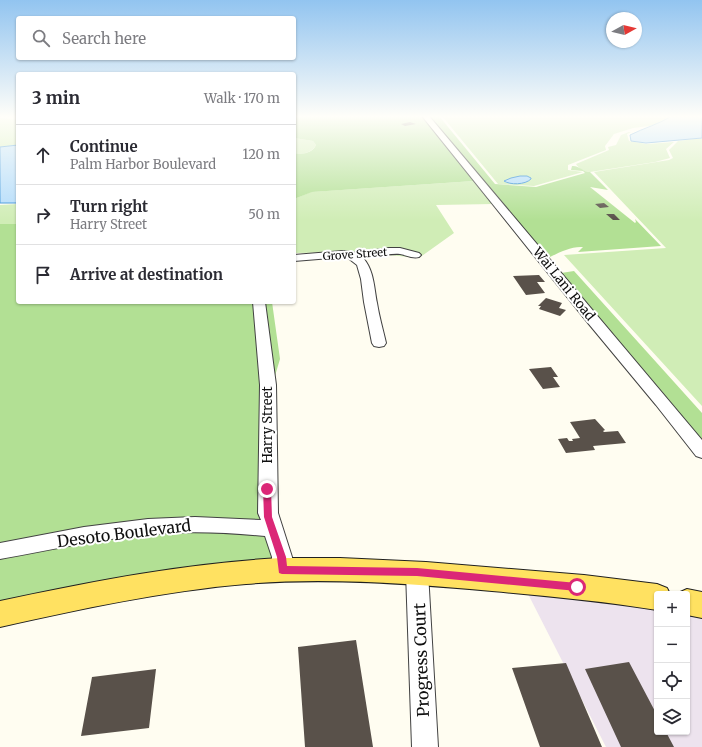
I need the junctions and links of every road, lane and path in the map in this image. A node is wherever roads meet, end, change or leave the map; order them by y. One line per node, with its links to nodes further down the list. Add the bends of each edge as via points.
1 (454, 151): 7 (street, Wai Lani Road)
2 (415, 255): 3 (street, Grove Street, via 394,251)
3 (352, 256): 4 (street, Grove Street, via 343,254); 6 (street, via 358,258 362,264 367,279)
4 (296, 258)
5 (259, 304): 8 (street, Harry Street, via 268,385 267,502)
6 (379, 343)
7 (702, 452)
8 (272, 529): 9 (street, Desoto Boulevard, via 204,524 168,525); 10 (street, Harry Street, via 282,557)
9 (0, 551)
10 (282, 570): 11 (main road); 15 (main road, via 111,589)
11 (417, 572): 12 (main road); 16 (street, Progress Court)
12 (654, 597)
13 (690, 603): 14 (main road)
14 (702, 605)
15 (0, 614)
16 (425, 747)

